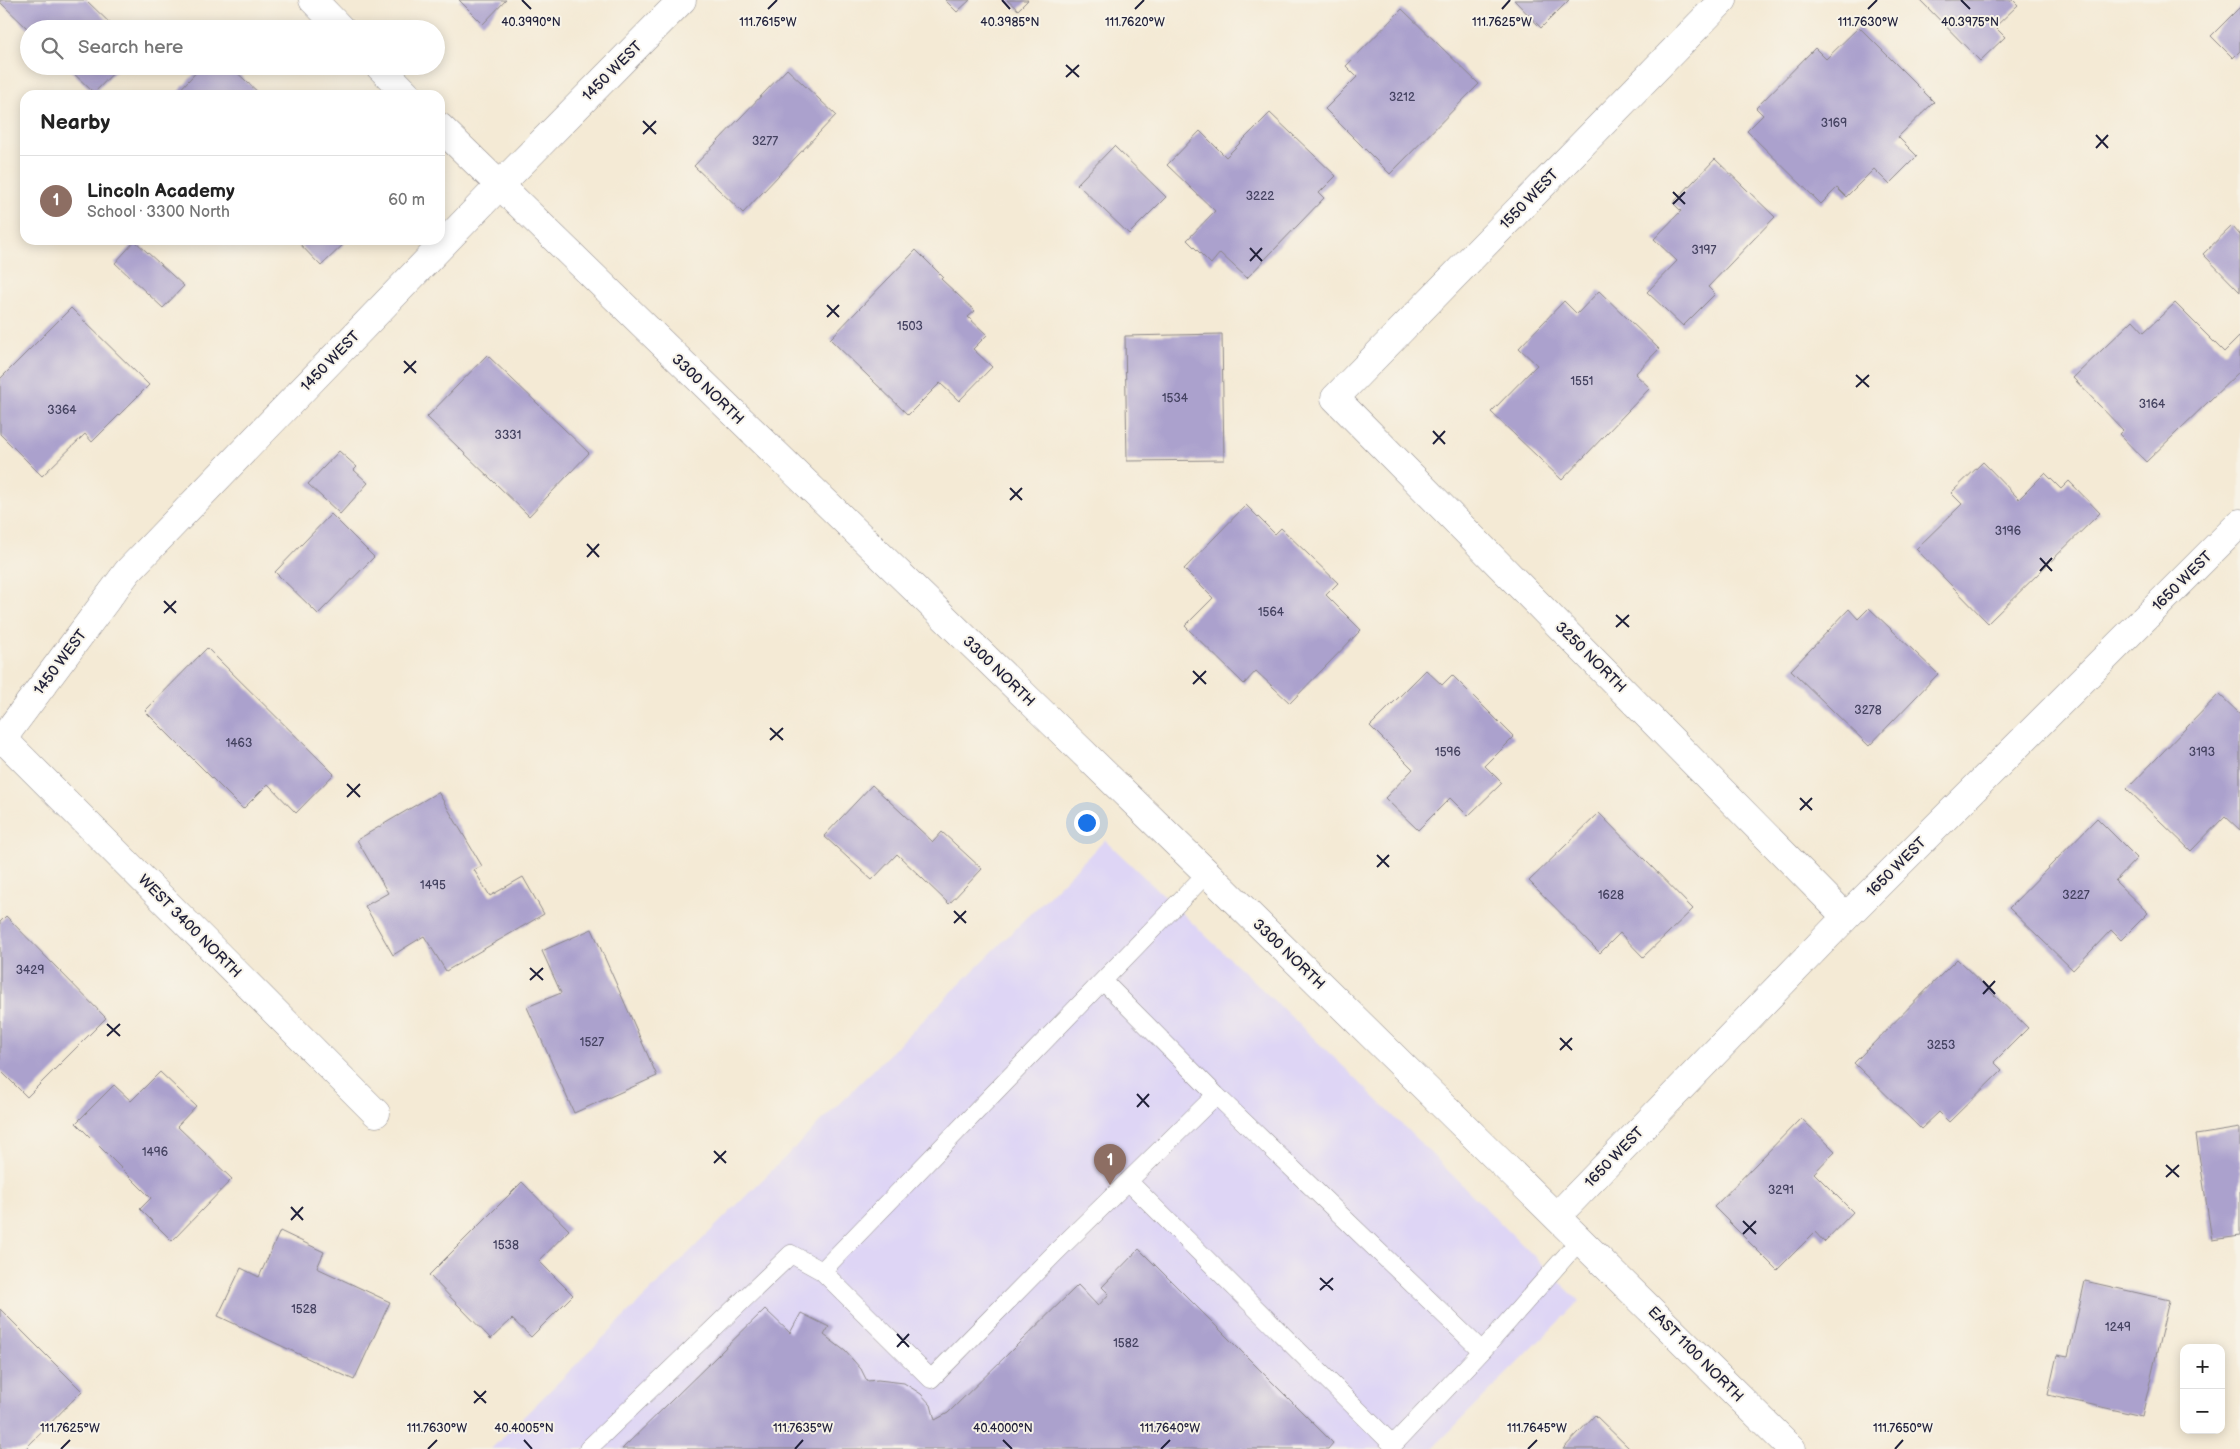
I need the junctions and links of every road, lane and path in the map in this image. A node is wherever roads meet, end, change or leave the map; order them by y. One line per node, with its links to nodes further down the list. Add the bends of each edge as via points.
1 (313, 0): 4 (street)
2 (682, 0): 8 (street, 1450 WEST)
3 (1723, 0): 11 (street, 1550 WEST)
4 (332, 20)
5 (388, 75): 6 (street)
6 (403, 90)
7 (445, 132): 8 (street, 3300 NORTH)
8 (499, 186): 9 (street, 1450 WEST); 14 (street, 3300 NORTH)
9 (445, 242)
10 (442, 245): 13 (street, 1450 WEST, via 128,571)
11 (1335, 398): 15 (street, 3250 NORTH)
12 (2240, 523): 15 (street, 1650 WEST)
13 (1, 740): 18 (street, WEST 3400 NORTH)
14 (1207, 873): 16 (lane); 20 (street, 3300 NORTH)
15 (1846, 916): 20 (street, 1650 WEST)
16 (1103, 981): 17 (lane); 22 (lane)
17 (1216, 1095): 19 (lane); 23 (lane)
18 (376, 1113)
19 (1128, 1182): 22 (lane, via 931,1380); 24 (lane)
20 (1557, 1216): 21 (street, 3300 NORTH)
21 (1590, 1249): 23 (lane); 26 (street, EAST 1100 NORTH)
22 (822, 1270): 25 (lane, via 791,1254)
23 (1482, 1351): 24 (lane)
24 (1391, 1447)
25 (588, 1449)
26 (1792, 1449)

